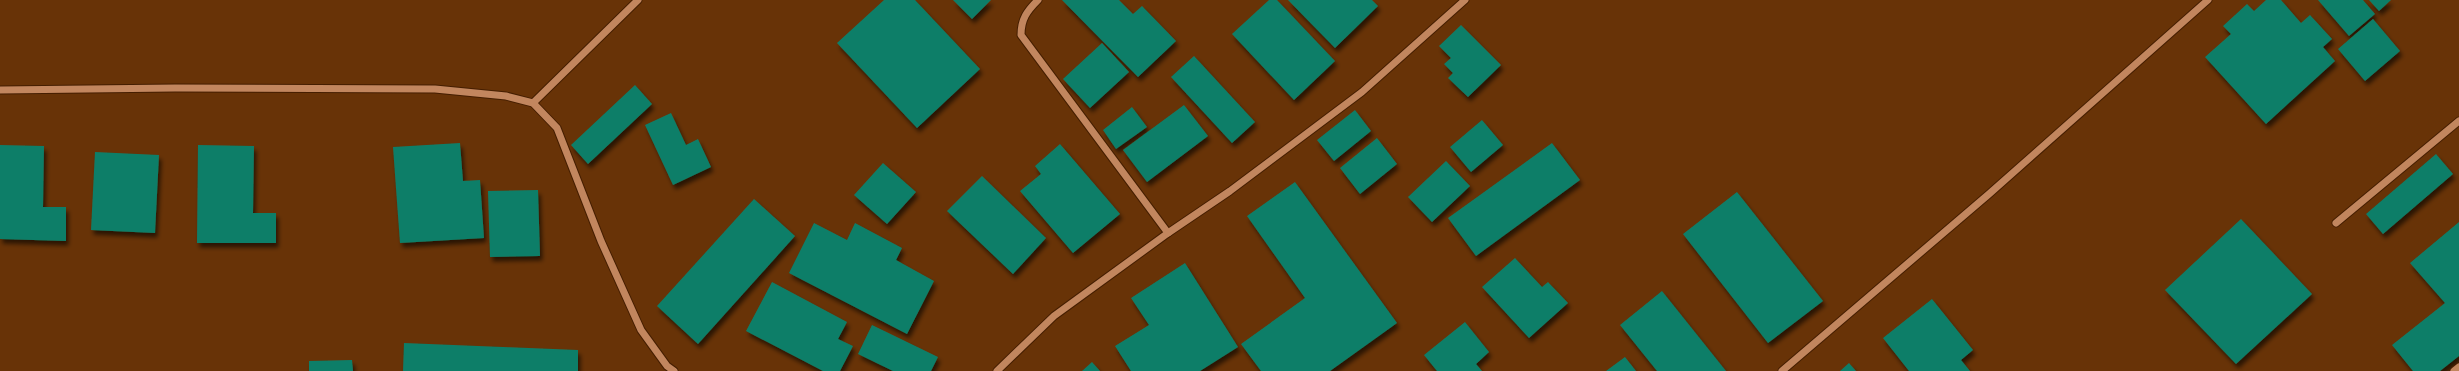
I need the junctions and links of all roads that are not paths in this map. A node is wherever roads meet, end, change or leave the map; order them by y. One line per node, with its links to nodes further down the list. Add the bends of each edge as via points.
1 (638, 0): 6 (street)
2 (1038, 0): 9 (street, via 1020,23 1020,35)
3 (1465, 0): 9 (street, via 1362,92 1230,191)
4 (2208, 0): 13 (street, via 1990,194)
5 (0, 90): 6 (street, via 435,89 506,96)
6 (533, 103): 11 (street, via 557,128 601,241 642,330 667,366)
7 (2459, 121): 8 (street)
8 (2336, 224)
9 (1168, 233): 12 (street, via 1054,316)
10 (2459, 366): 14 (street)
11 (674, 371)
12 (997, 371)
13 (1782, 371)
14 (2454, 371)

